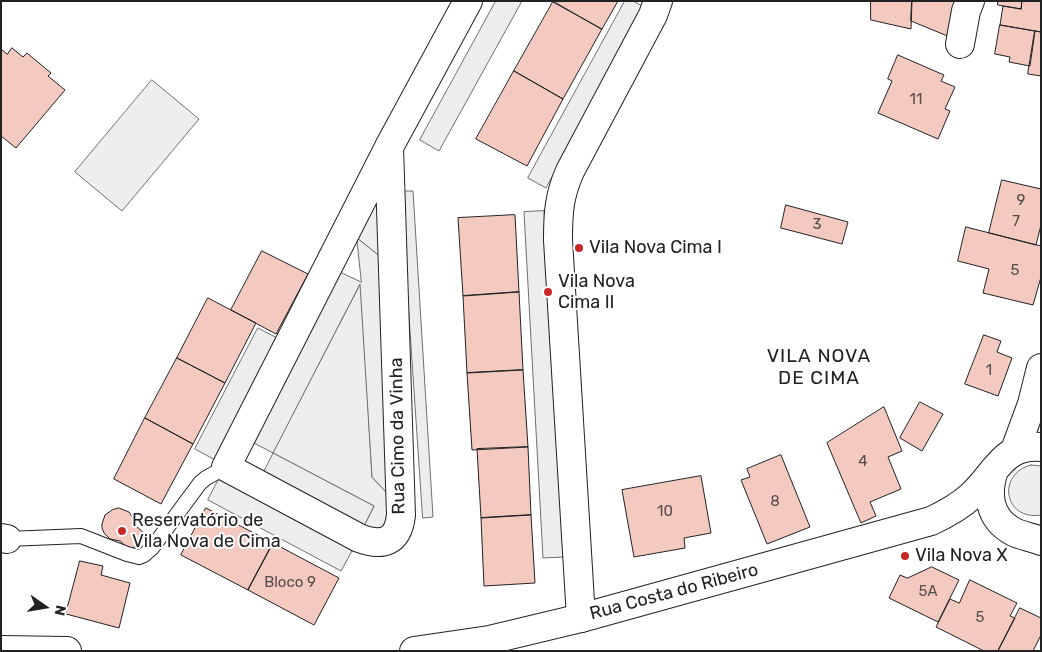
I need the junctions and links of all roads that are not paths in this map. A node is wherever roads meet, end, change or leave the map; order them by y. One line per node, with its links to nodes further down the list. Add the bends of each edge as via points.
1 (468, 1): 5 (street, Rua Cimo da Vinha)
2 (658, 1): 15 (street, via 570,171 559,205 558,240)
3 (970, 1): 4 (street)
4 (960, 44)
5 (390, 146): 9 (street, Rua Cimo da Vinha); 9 (street, Rua Cimo da Vinha, via 399,530 387,541 364,540)
6 (1041, 368): 8 (street, via 1032,404)
7 (1041, 415): 8 (lane, via 1032,424)
8 (1028, 448): 10 (street, via 1002,458)
9 (226, 467): 13 (lane, via 200,483 144,555 134,556 81,536)
10 (994, 470): 11 (street, via 970,497 949,513); 12 (street, via 989,498)
11 (931, 521): 12 (street); 15 (street, Rua Costa do Ribeiro)
12 (1003, 524): 14 (street, via 1015,532)
13 (4, 538)
14 (1037, 538)
15 (581, 618): 18 (street, Rua Costa do Ribeiro, via 489,640)
16 (1, 650): 17 (street)
17 (67, 651)
18 (414, 651)

